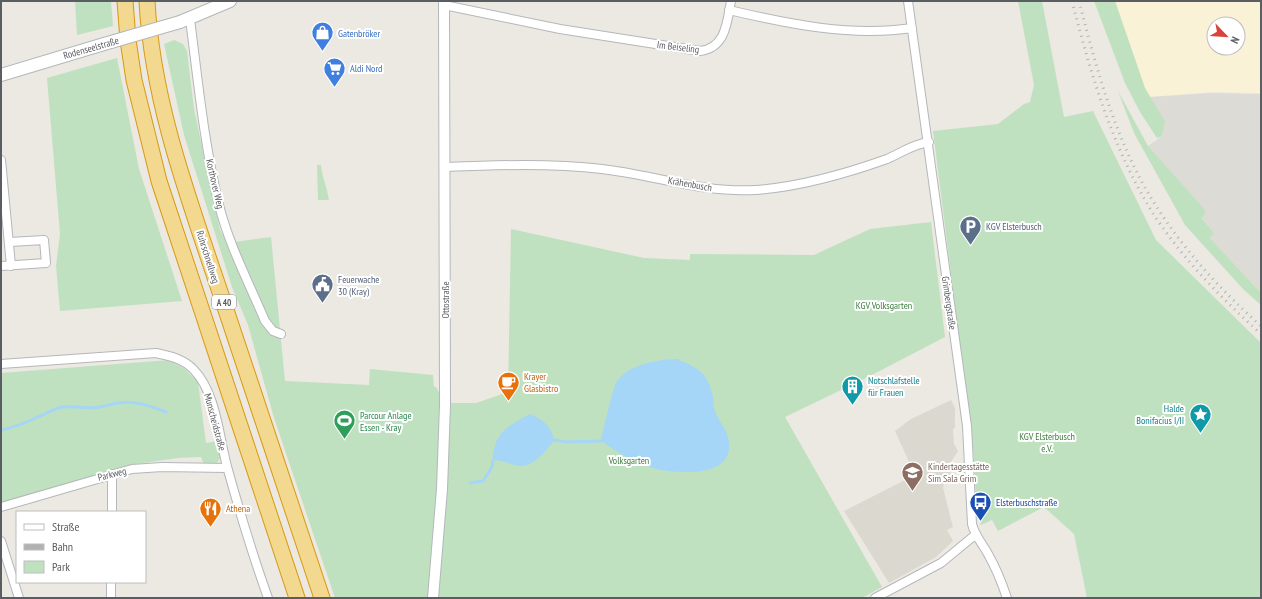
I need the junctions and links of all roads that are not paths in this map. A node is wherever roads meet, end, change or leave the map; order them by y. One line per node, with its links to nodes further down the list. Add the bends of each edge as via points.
1 (125, 1): 29 (highway, A 40, via 134,80 159,181)
2 (147, 1): 30 (highway, Ruhrschnellweg / A 40, via 156,74 170,131 200,230)
3 (230, 1): 8 (main road)
4 (731, 1): 7 (street, Im Beiseling)
5 (908, 1): 9 (street, Grimbergstraße)
6 (444, 3): 7 (street, Im Beiseling, via 560,29 700,51 712,48 721,40 725,33); 13 (street, Ottostraße)
7 (729, 10): 9 (street, via 817,26 864,30)
8 (185, 20): 10 (main road, Rodenseelstraße, bridge); 17 (street, Korthover Weg, via 219,206 265,320 273,331)
9 (912, 28): 11 (street, Grimbergstraße)
10 (1, 75)
11 (928, 142): 13 (street, Krähenbusch, via 843,174 756,190 731,191 694,187 645,175 601,169 555,166); 23 (street, Grimbergstraße, via 967,426 970,508)
12 (1, 160): 14 (street)
13 (445, 167): 31 (street, Ottostraße, via 445,405)
14 (10, 242): 16 (street); 16 (street, via 44,240 46,263)
15 (1, 266): 16 (street)
16 (11, 266)
17 (281, 334)
18 (1, 364): 19 (street, Munscheidstraße, via 156,353 186,362 195,370 210,396)
19 (227, 468): 20 (street, Parkweg, via 150,468); 28 (street, Munscheidstraße, via 246,535)
20 (112, 474): 21 (street, Parkweg); 22 (street)
21 (1, 507)
22 (112, 511)
23 (975, 535): 32 (street, via 941,563); 33 (street, Grimbergstraße, via 996,568)
24 (1, 541): 26 (street)
25 (111, 583): 27 (street)
26 (19, 598)
27 (111, 598)
28 (268, 598)
29 (297, 598)
30 (322, 598)
31 (433, 598)
32 (875, 598)
33 (1007, 598)

